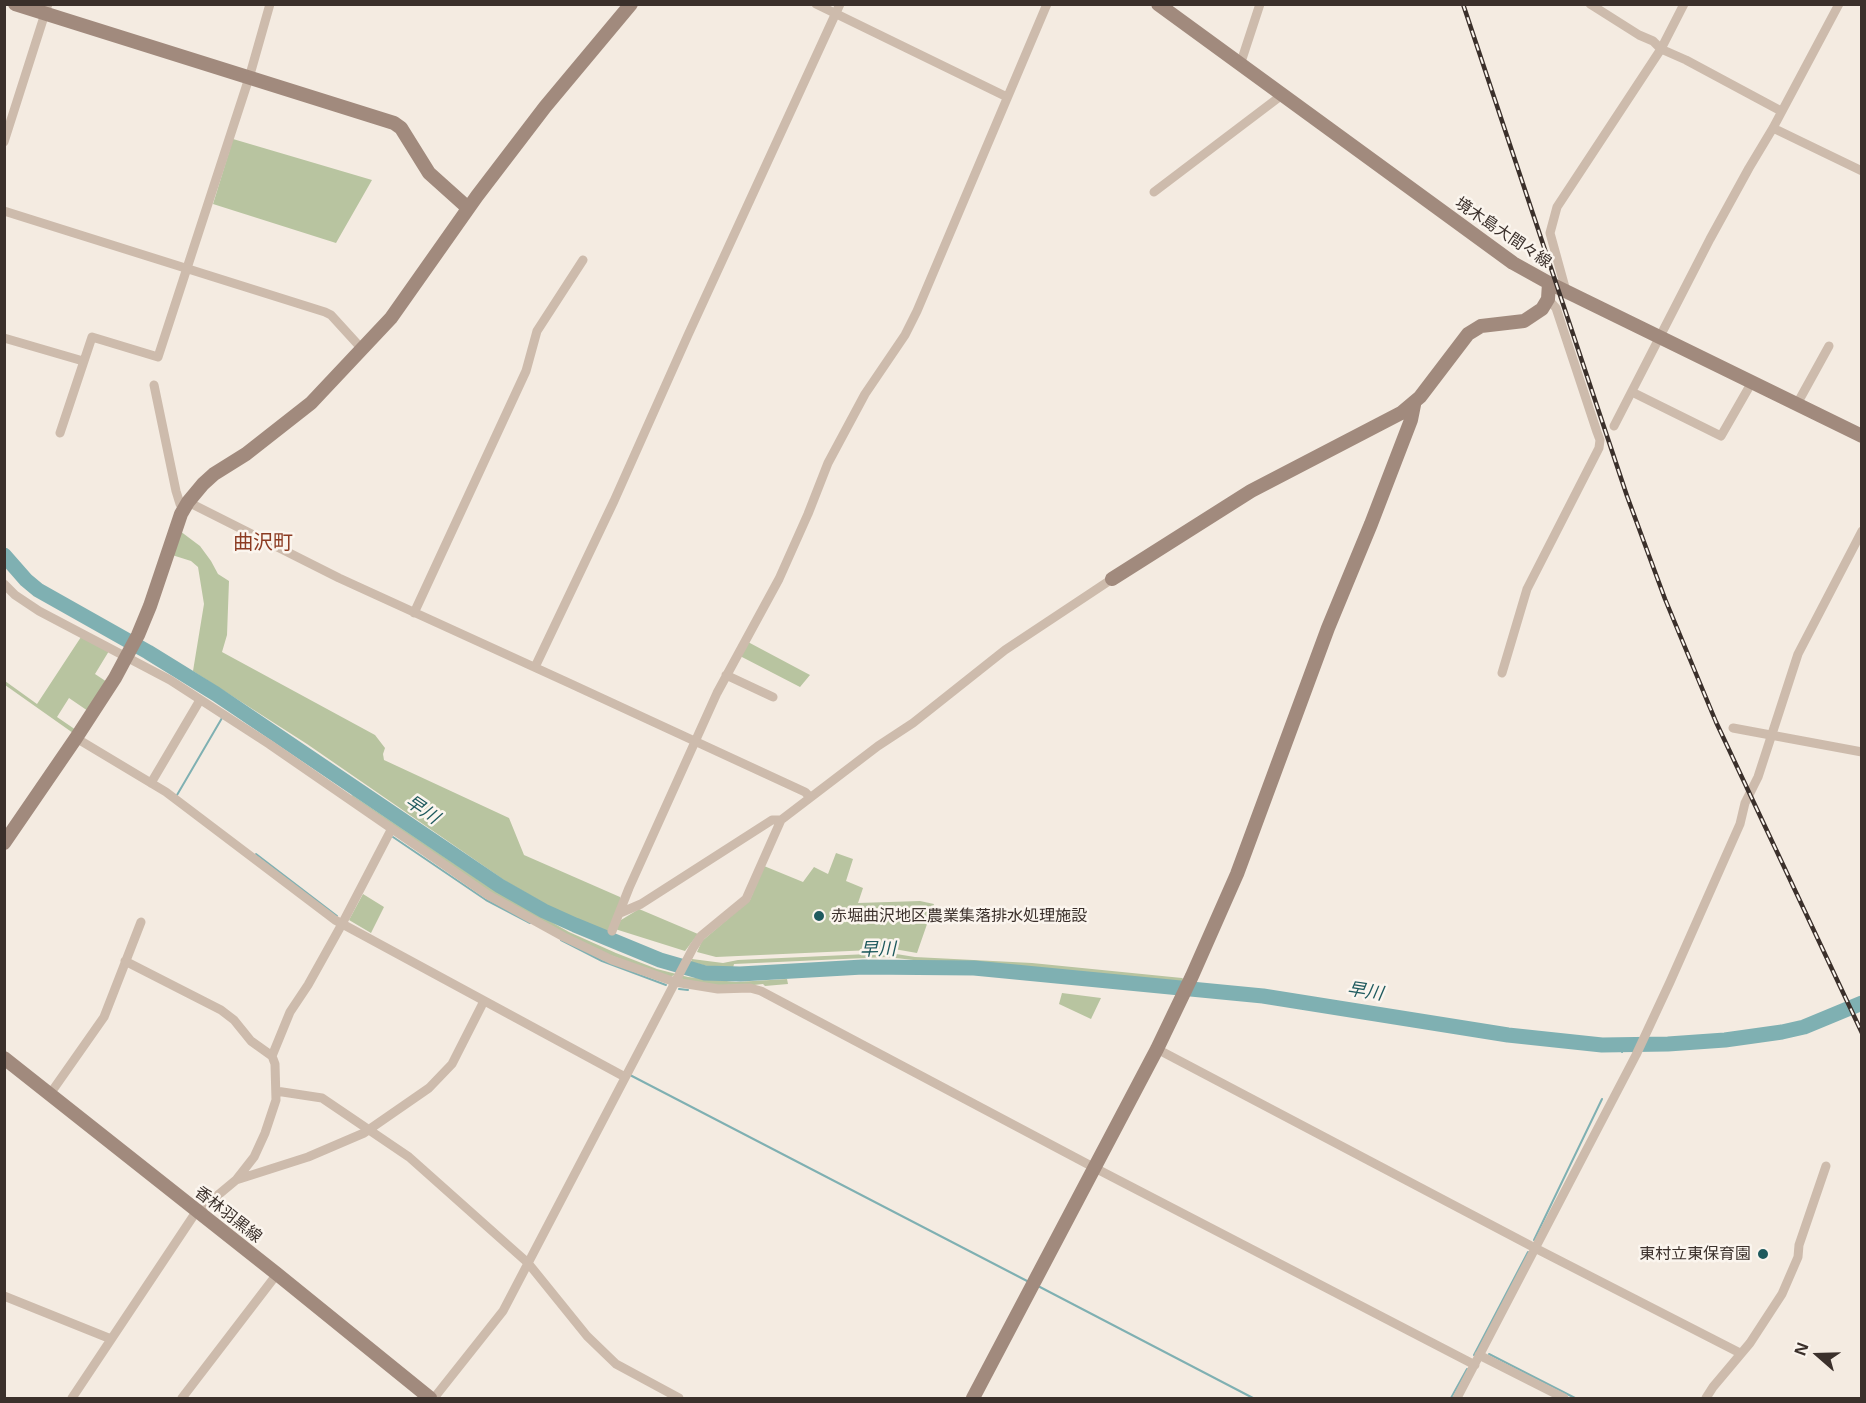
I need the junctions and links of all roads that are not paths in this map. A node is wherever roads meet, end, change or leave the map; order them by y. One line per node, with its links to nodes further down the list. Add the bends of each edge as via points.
1 (15, 4): 11 (street)
2 (270, 4): 15 (street)
3 (631, 4): 23 (street)
4 (816, 4): 12 (street)
5 (1047, 4): 17 (street)
6 (1158, 4): 14 (street, 境木島大間々線)
7 (1260, 4): 14 (street)
8 (1590, 4): 13 (street)
9 (1684, 4): 13 (street)
10 (1839, 4): 18 (street)
11 (46, 9): 15 (street); 20 (street)
12 (838, 9): 17 (street); 49 (street)
13 (1661, 49): 18 (street); 28 (street, via 1557,207 1550,232)
14 (1240, 65): 16 (street, 境木島大間々線)
15 (249, 78): 23 (street, via 394,123 429,173); 26 (street)
16 (1282, 95): 22 (street); 27 (street, 境木島大間々線, via 1513,263)
17 (1007, 97): 51 (street, via 917,311 855,411 828,463 779,579)
18 (1781, 111): 19 (street)
19 (1773, 128): 21 (street); 31 (street, via 1721,219)
20 (4, 142)
21 (1862, 171)
22 (1154, 192)
23 (468, 208): 33 (street, via 391,318)
24 (4, 211): 26 (street)
25 (583, 260): 47 (street, via 537,331 526,370)
26 (188, 269): 33 (street, via 328,313); 34 (street, via 158,357 92,337)
27 (1549, 283): 28 (street, 境木島大間々線); 29 (street)
28 (1566, 291): 31 (street, 境木島大間々線)
29 (1548, 299): 39 (street, via 1542,309 1524,321 1481,326 1468,334); 50 (street, via 1556,308 1600,440 1595,459 1527,589)
30 (4, 338): 34 (street)
31 (1661, 338): 35 (street, 境木島大間々線); 37 (street)
32 (1829, 346): 38 (street)
33 (362, 349): 43 (street, via 311,403 214,474)
34 (83, 361): 41 (street)
35 (1752, 382): 37 (street, via 1721,436); 38 (street, 境木島大間々線)
36 (154, 385): 43 (street, via 176,491 180,504)
37 (1632, 392): 40 (street)
38 (1797, 404): 42 (street, 境木島大間々線)
39 (1414, 405): 45 (street, via 1251,491); 71 (street, via 1237,874)
40 (1614, 426)
41 (60, 433)
42 (1862, 436)
43 (186, 505): 47 (street); 48 (street)
44 (1862, 531): 55 (street, via 1798,654)
45 (1112, 579): 60 (street, via 1005,650)
46 (4, 584): 48 (street, via 39,611)
47 (414, 613): 49 (street)
48 (127, 655): 53 (street); 56 (street)
49 (535, 667): 57 (street)
50 (1502, 673)
51 (726, 675): 52 (street); 57 (street)
52 (773, 697)
53 (200, 700): 59 (street); 62 (street)
54 (1733, 728): 55 (street)
55 (1771, 736): 58 (street); 82 (street, via 1740,824 1646,1034)
56 (76, 738): 59 (street); 63 (street)
57 (696, 742): 60 (street); 64 (street)
58 (1862, 753)
59 (151, 783): 66 (street)
60 (810, 797): 61 (street)
61 (782, 820): 64 (street, via 772,820 641,904); 69 (street, via 746,899 701,936)
62 (391, 830): 66 (street); 69 (street, via 488,895 564,937 619,963)
63 (4, 843)
64 (620, 913): 67 (street)
65 (141, 922): 68 (street)
66 (342, 924): 70 (street); 72 (street, via 291,1012)
67 (612, 931)
68 (125, 961): 72 (street, via 225,1012 251,1041); 76 (street, via 104,1017)
69 (676, 980): 74 (street); 79 (street, via 718,989 761,991)
70 (484, 1001): 74 (street); 77 (street, via 444,1074)
71 (1157, 1049): 79 (street); 82 (street)
72 (272, 1056): 75 (street)
73 (4, 1058): 76 (street, 香林羽黒線)
74 (625, 1077): 83 (street)
75 (276, 1091): 77 (street, via 322,1098); 80 (street, via 260,1144)
76 (50, 1094): 81 (street, 香林羽黒線)
77 (369, 1130): 80 (street, via 308,1157); 83 (street, via 422,1167)
78 (1826, 1166): 87 (street, via 1798,1257 1782,1294)
79 (1095, 1168): 89 (street); 94 (street)
80 (236, 1180): 81 (street)
81 (197, 1211): 84 (street, 香林羽黒線); 86 (street)
82 (1535, 1248): 87 (street); 88 (street)
83 (528, 1263): 92 (street, via 503,1311); 93 (street, via 586,1336 616,1364)
84 (277, 1274): 91 (street); 92 (street, 香林羽黒線)
85 (4, 1296): 86 (street)
86 (111, 1339): 90 (street)
87 (1740, 1353): 97 (street)
88 (1479, 1355): 89 (street); 96 (street)
89 (1475, 1365): 95 (street)
90 (72, 1398)
91 (182, 1398)
92 (432, 1398)
93 (679, 1398)
94 (974, 1398)
95 (1457, 1398)
96 (1564, 1398)
97 (1709, 1398)

